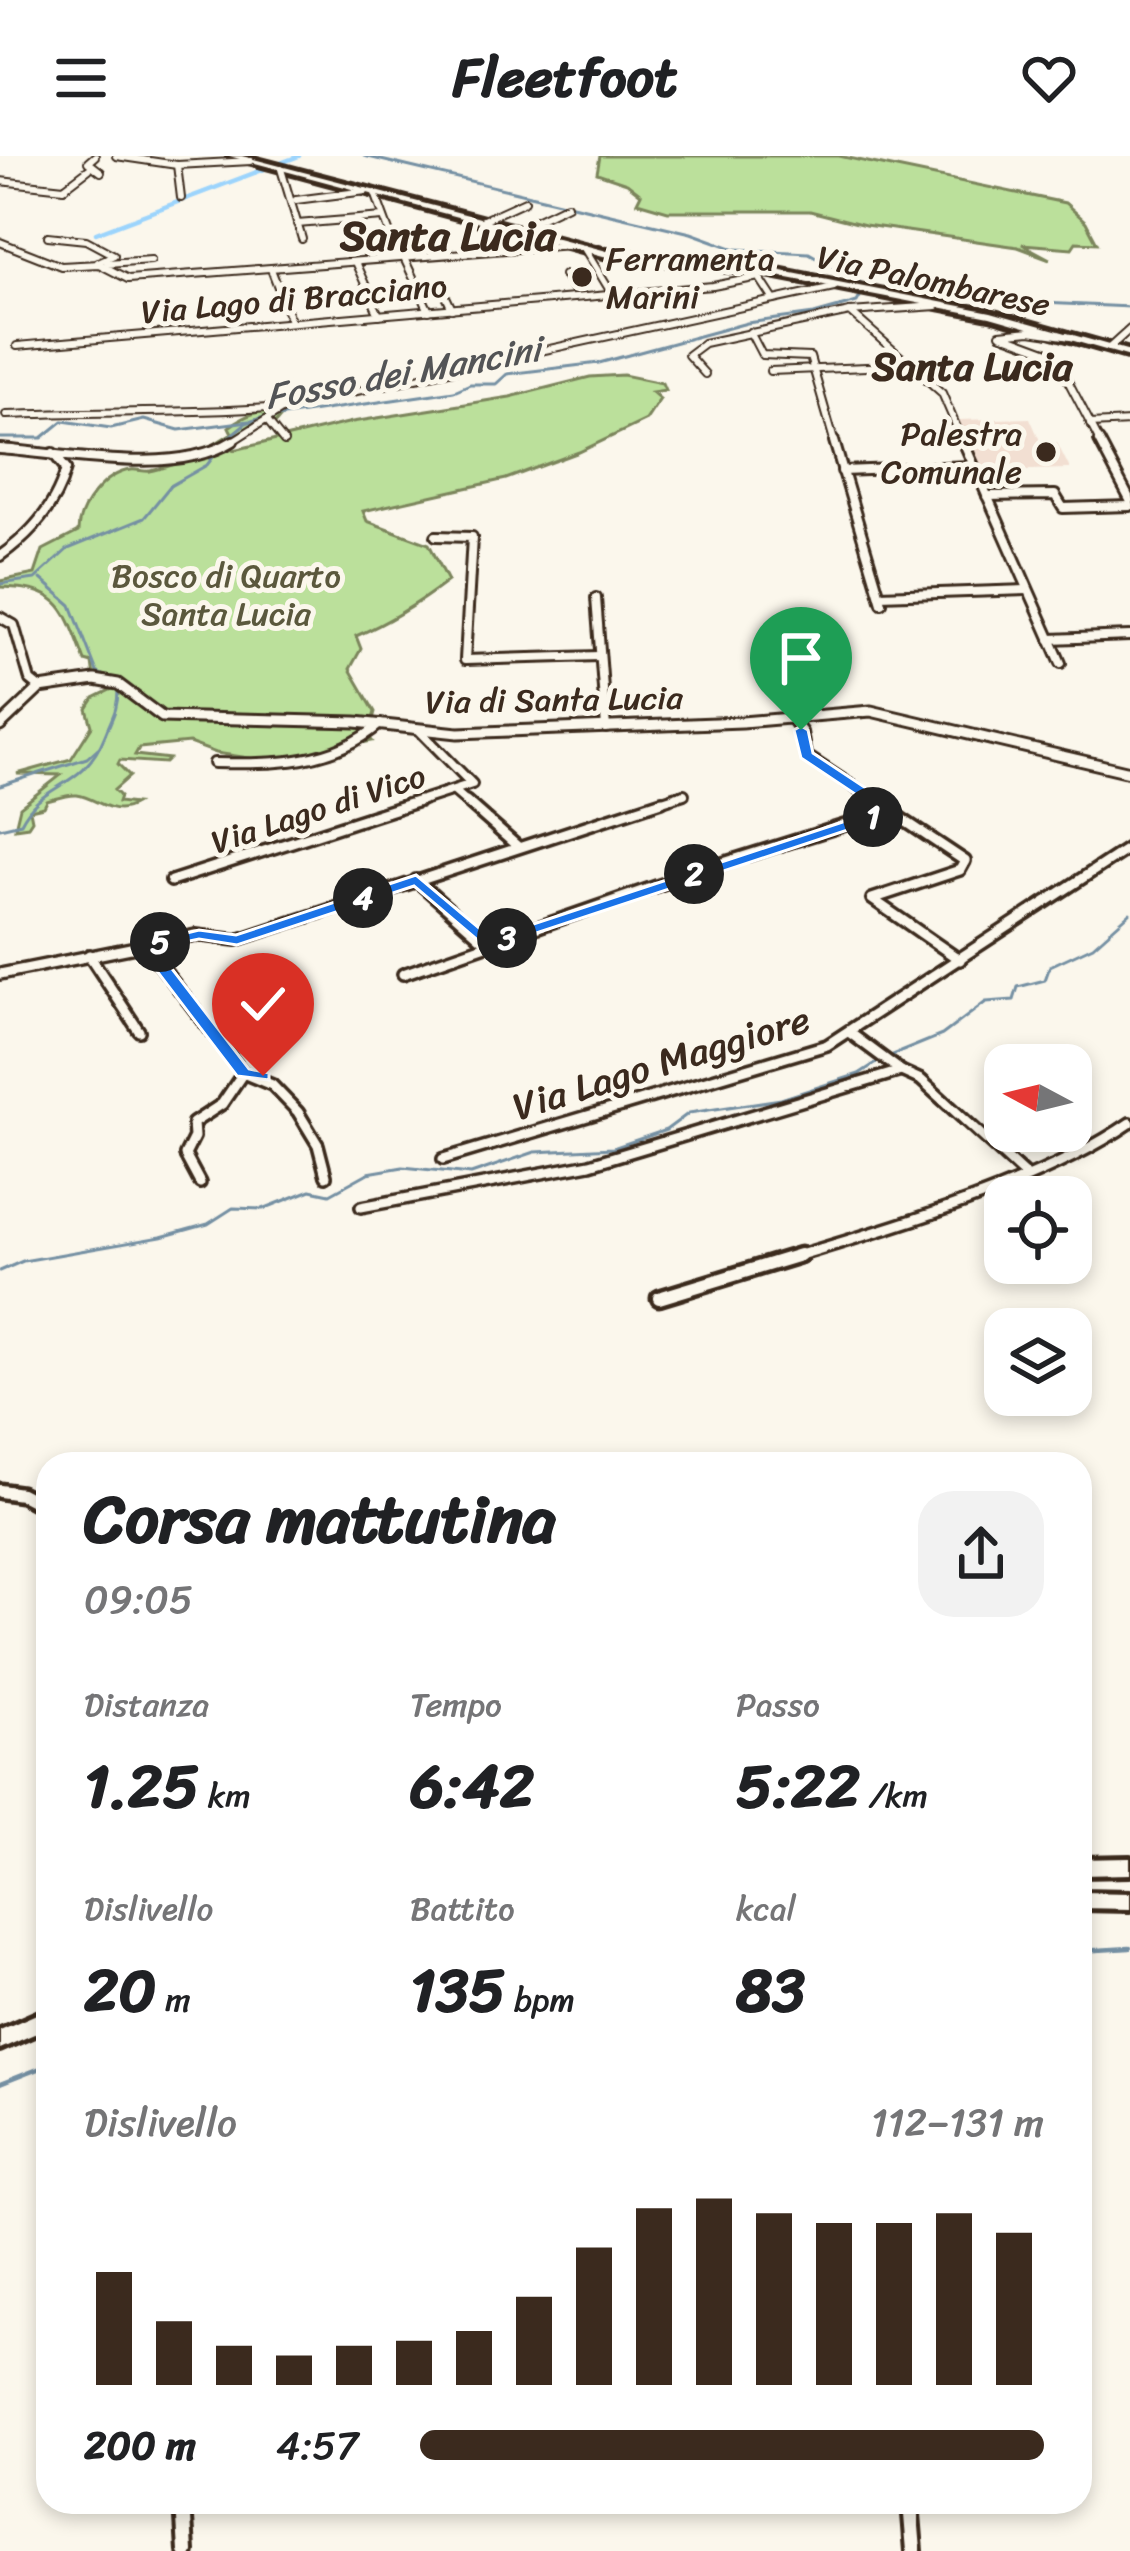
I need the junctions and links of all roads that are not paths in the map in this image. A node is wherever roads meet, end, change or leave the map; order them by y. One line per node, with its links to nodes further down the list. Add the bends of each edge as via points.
1 (95, 156): 8 (street, via 88,163)
2 (116, 156): 5 (street)
3 (233, 156): 4 (main road, Via Palombarese)
4 (251, 161): 5 (street); 6 (main road, Via Palombarese)
5 (177, 165): 11 (street)
6 (274, 167): 10 (main road, Via Palombarese); 17 (street)
7 (88, 169): 9 (street, via 64,188)
8 (101, 172)
9 (0, 181)
10 (371, 192): 12 (street); 15 (street); 16 (main road, Via Palombarese)
11 (182, 198)
12 (296, 200)
13 (525, 201): 16 (street)
14 (567, 205): 18 (street)
15 (383, 217): 17 (street); 25 (street)
16 (481, 221): 18 (main road, Via Palombarese)
17 (297, 224): 20 (street)
18 (515, 230): 22 (main road, Via Palombarese)
19 (48, 236): 28 (street, via 85,239 114,255)
20 (302, 239)
21 (0, 242): 28 (street, via 62,266)
22 (570, 245): 24 (main road, Via Palombarese); 25 (street)
23 (548, 250): 24 (street)
24 (584, 250): 32 (main road, Via Palombarese, via 767,271); 34 (street)
25 (401, 258): 27 (street); 38 (street)
26 (152, 260): 28 (street)
27 (355, 262): 29 (street); 40 (street)
28 (99, 263): 29 (street, via 131,279)
29 (271, 269): 41 (street)
30 (564, 275): 33 (street)
31 (441, 286): 37 (street)
32 (834, 287): 35 (street); 36 (main road, Via Palombarese)
33 (573, 290)
34 (612, 294): 35 (street, Via Lago di Bracciano, via 761,277); 37 (street, Via Lago di Bracciano)
35 (774, 300): 52 (street)
36 (917, 306): 39 (street); 44 (main road, Via Palombarese)
37 (452, 309): 38 (street, Via Lago di Bracciano)
38 (429, 311): 40 (street, Via Lago di Bracciano)
39 (850, 312): 43 (street); 48 (street)
40 (379, 315): 41 (street, Via Lago di Bracciano)
41 (291, 322): 45 (street, Via Lago di Bracciano)
42 (1130, 329): 46 (street)
43 (750, 332): 49 (street, via 761,355 808,355); 51 (street, via 692,348 688,356)
44 (1071, 338): 46 (main road, Via Palombarese); 56 (street, via 1000,334 1053,353)
45 (17, 346)
46 (1109, 348): 47 (main road, Via Palombarese)
47 (1130, 354)
48 (914, 365): 49 (street); 60 (street, via 943,390)
49 (813, 368): 50 (street); 61 (street)
50 (770, 371)
51 (705, 374)
52 (288, 406): 53 (street); 54 (street)
53 (6, 415)
54 (273, 419): 57 (street); 59 (street, via 218,450 161,460)
55 (1130, 422): 56 (street)
56 (1090, 424): 63 (street)
57 (284, 442)
58 (0, 448): 59 (street)
59 (52, 453): 65 (street, via 65,477 35,527)
60 (972, 466): 61 (street); 62 (street)
61 (842, 471): 66 (street, via 881,599)
62 (987, 496): 63 (street, via 1055,495 1063,508); 66 (street)
63 (1130, 503)
64 (436, 536): 71 (street, via 472,538 465,660)
65 (0, 556)
66 (1027, 590): 70 (street)
67 (596, 598): 71 (street)
68 (0, 617): 73 (street, via 14,626 30,680)
69 (1130, 636): 70 (street)
70 (1050, 639): 72 (street)
71 (599, 656): 77 (street)
72 (1061, 663)
73 (40, 688): 75 (street, Via di Santa Lucia, via 112,681 162,717); 76 (street)
74 (791, 718): 77 (street, Via di Santa Lucia); 80 (street, Via di Santa Lucia, via 881,712); 83 (street, via 806,755)
75 (380, 724): 78 (street, Via di Santa Lucia); 79 (street, via 361,740 302,759)
76 (0, 726)
77 (605, 728): 78 (street, Via di Santa Lucia)
78 (418, 729): 81 (street, Via Lago di Vico, via 473,780)
79 (214, 764)
80 (1130, 772)
81 (454, 791): 84 (street); 87 (street, Via Lago di Vico)
82 (684, 794): 84 (street)
83 (890, 811): 88 (street); 91 (street, via 966,865 872,899)
84 (517, 846): 86 (street)
85 (1130, 847): 91 (street, Via Lago Maggiore)
86 (416, 880): 88 (street); 89 (street, via 241,939 196,935)
87 (171, 881)
88 (488, 944): 93 (street)
89 (146, 945): 90 (street); 97 (street)
90 (88, 955): 92 (street); 94 (street)
91 (960, 960): 95 (street, Via Lago Maggiore)
92 (0, 974)
93 (403, 974)
94 (139, 1030)
95 (850, 1033): 96 (street); 99 (street, Via Lago Maggiore)
96 (901, 1071): 100 (street); 103 (street, via 590,1164)
97 (243, 1073): 101 (street, via 266,1078 292,1110 322,1153); 102 (street, via 219,1106 193,1123 184,1157)
98 (1130, 1124): 100 (street, via 1095,1148)
99 (443, 1159)
100 (1025, 1175): 104 (street, via 894,1228)
101 (326, 1176)
102 (200, 1183)
103 (361, 1208)
104 (659, 1298)
105 (0, 1490): 106 (street)
106 (36, 1501)
107 (1130, 1866): 108 (main road)
108 (1092, 1867)
109 (1092, 1900): 110 (main road)
110 (1130, 1901)
111 (36, 2024): 112 (main road)
112 (0, 2040)
113 (184, 2514): 115 (street)
114 (911, 2514): 116 (street)
115 (186, 2551)
116 (914, 2551)

